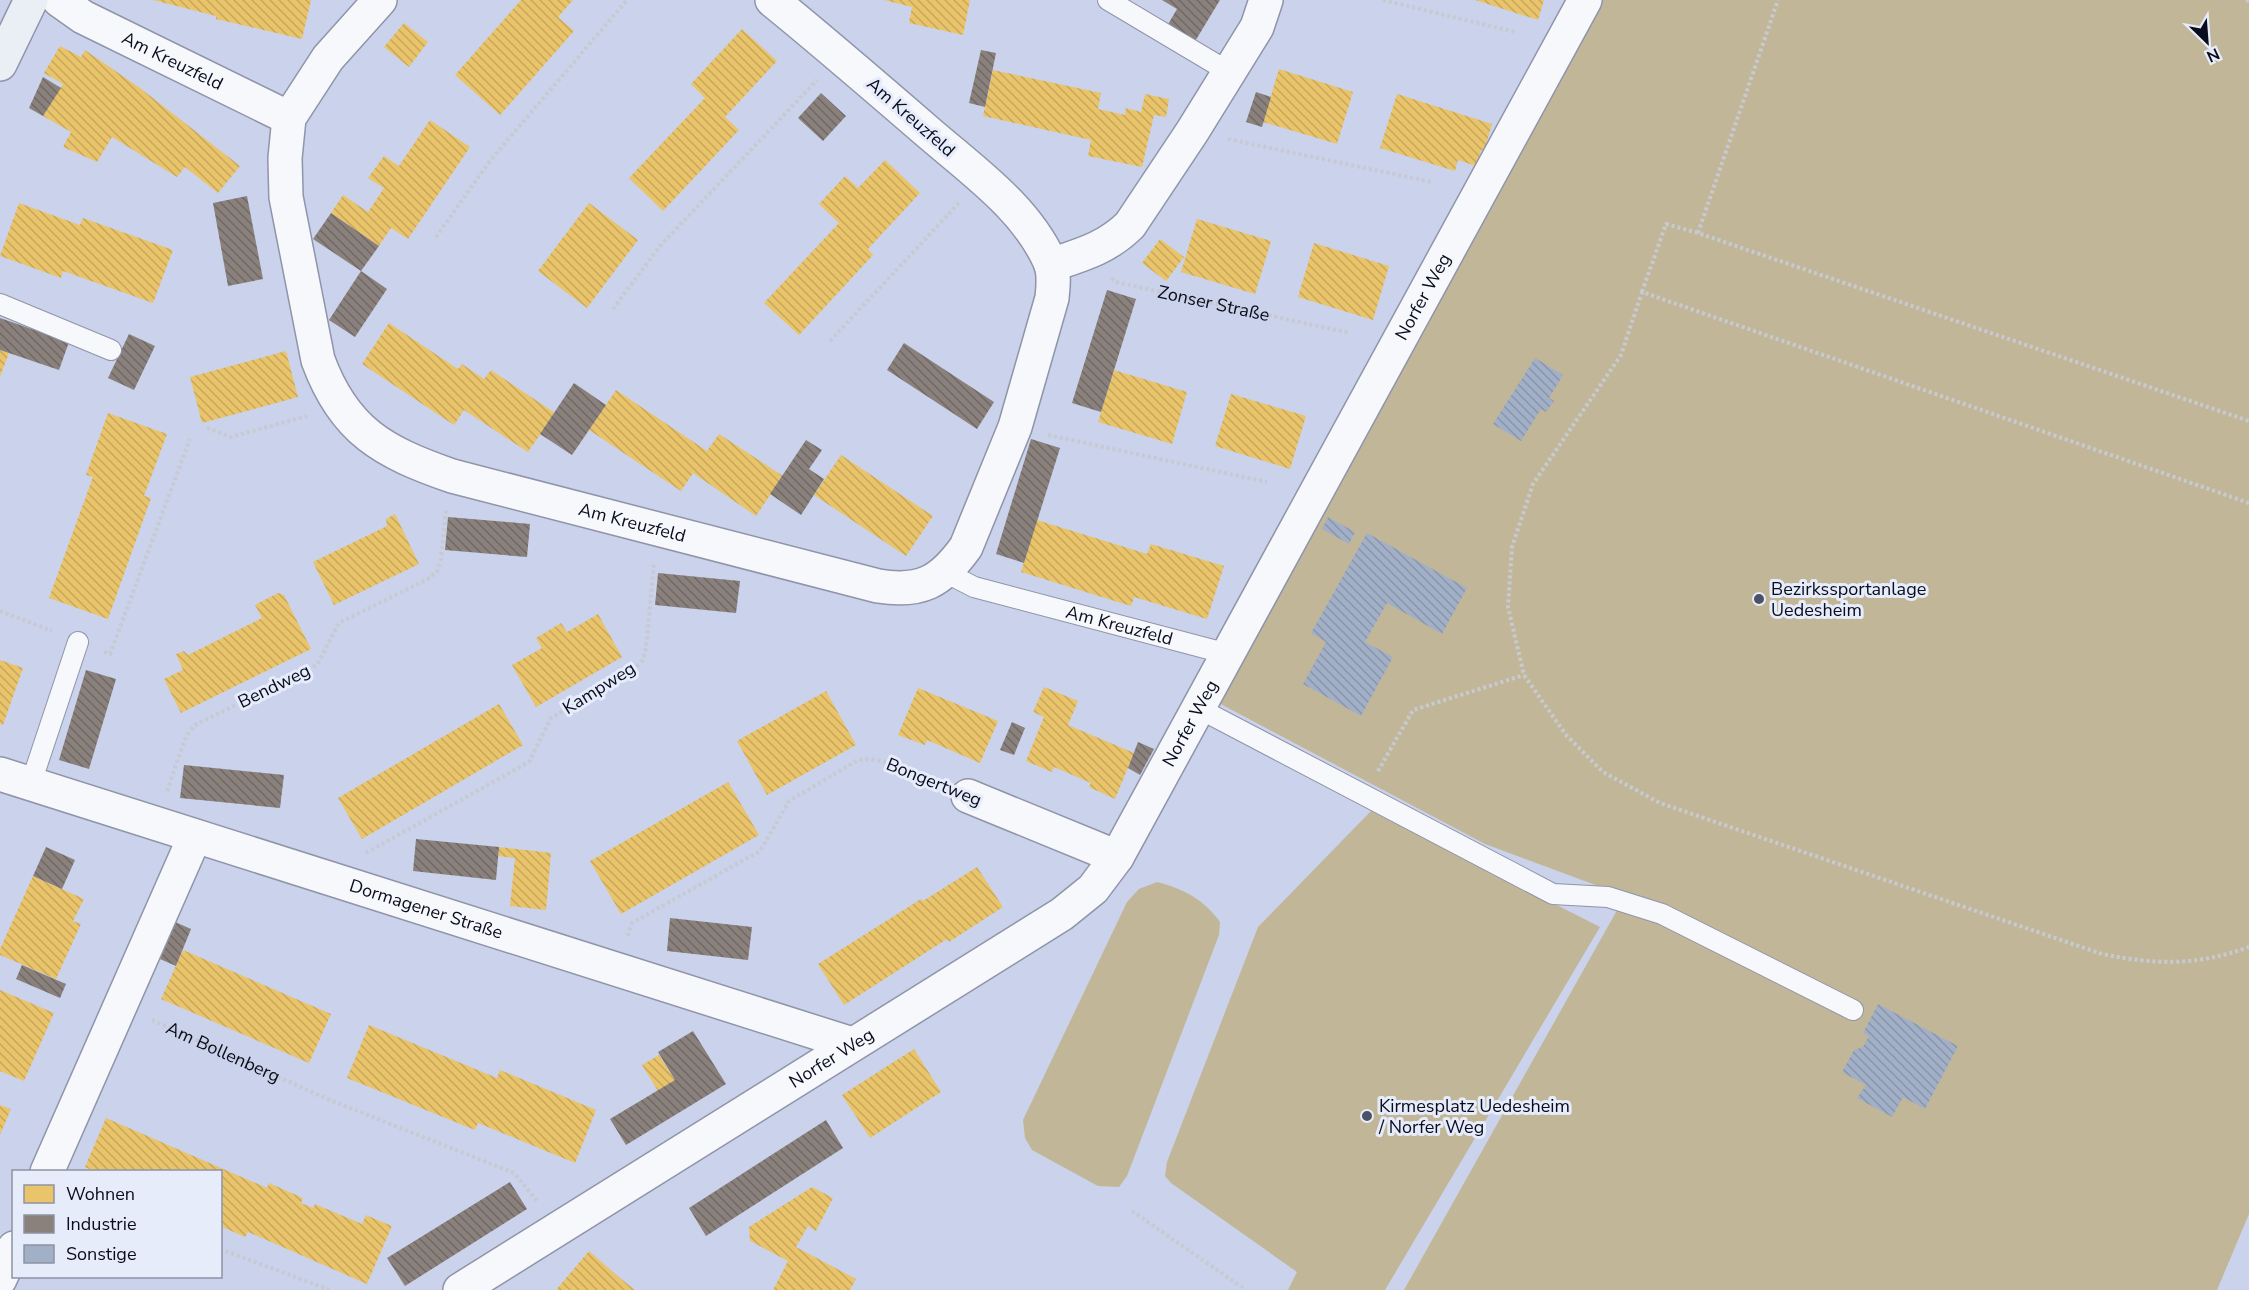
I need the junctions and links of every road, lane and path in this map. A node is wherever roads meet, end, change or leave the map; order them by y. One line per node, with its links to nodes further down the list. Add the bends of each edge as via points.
1 (32, 0): 11 (street)
2 (59, 0): 16 (street, Am Kreuzfeld, via 83,17)
3 (380, 0): 16 (street, Am Kreuzfeld, via 328,58)
4 (627, 0): 21 (path, via 489,162)
5 (772, 0): 13 (street, Am Kreuzfeld)
6 (1108, 0): 15 (lane)
7 (1266, 0): 15 (street, via 1257,27)
8 (1383, 0): 12 (path)
9 (1584, 0): 42 (street, Norfer Weg)
10 (1778, 0): 20 (path)
11 (7, 31): 14 (street)
12 (1515, 32)
13 (840, 55): 18 (street, Am Kreuzfeld); 26 (path, via 660,246)
14 (0, 64)
15 (1229, 72): 17 (street)
16 (288, 118): 30 (street, Am Kreuzfeld, via 286,197 318,360)
17 (1192, 132): 19 (path); 22 (street, via 1130,225 1118,237)
18 (982, 179): 23 (street, Am Kreuzfeld, via 1024,221); 28 (path)
19 (1432, 182)
20 (1698, 232): 24 (path, via 1666,224); 31 (path)
21 (436, 237)
22 (1092, 251): 23 (street); 27 (path, Zonser Straße, via 1115,282)
23 (1051, 265): 32 (street, Am Kreuzfeld, via 1052,298)
24 (1642, 292): 37 (path); 43 (path, via 1622,355 1533,484 1512,547 1508,607)
25 (0, 304): 29 (lane)
26 (613, 309)
27 (1350, 333)
28 (830, 341)
29 (111, 350)
30 (338, 403): 33 (path, via 319,413 231,436); 35 (street, Am Kreuzfeld, via 379,444)
31 (2249, 421)
32 (1015, 427): 36 (path); 39 (street, Am Kreuzfeld, via 966,547)
33 (207, 428)
34 (190, 439): 41 (path, via 110,654)
35 (452, 476): 38 (street, Am Kreuzfeld); 49 (path, Bendweg, via 437,572 339,623 317,665 190,729)
36 (1267, 482)
37 (2249, 503)
38 (659, 529): 39 (street, Am Kreuzfeld, via 894,588 920,586); 52 (path, Kampweg, via 643,660 551,718 529,762 365,854)
39 (945, 572): 42 (lane, Am Kreuzfeld, via 974,587)
40 (0, 611): 41 (path)
41 (78, 642): 46 (lane)
42 (1228, 654): 44 (street, Norfer Weg)
43 (1524, 675): 48 (path, via 1413,710); 53 (path, via 1566,735 1603,772 1660,803 2102,954 2142,962 2182,962)
44 (1198, 708): 48 (lane); 51 (street, Norfer Weg)
45 (0, 774): 46 (street, Dormagener Straße)
46 (31, 783): 49 (street, Dormagener Straße)
47 (968, 796): 51 (street, Bongertweg); 54 (path, Bongertweg, via 881,760 858,760 789,801 760,851 632,923)
48 (1365, 796): 56 (lane, via 1552,894 1608,897 1662,914)
49 (156, 823): 50 (street, Dormagener Straße)
50 (195, 836): 52 (street, Dormagener Straße); 55 (street)
51 (1117, 857): 57 (street, Norfer Weg, via 1093,889 1070,909)
52 (357, 888): 54 (street, Dormagener Straße)
53 (2249, 947)
54 (619, 970): 57 (street, Dormagener Straße)
55 (120, 1005): 58 (street); 60 (path, Am Bollenberg, via 325,1098 514,1173)
56 (1853, 1010)
57 (852, 1044): 60 (street, Norfer Weg)
58 (48, 1170)
59 (1132, 1211): 66 (path)
60 (560, 1228): 65 (street, Norfer Weg)
61 (222, 1250): 64 (path)
62 (12, 1252): 63 (street)
63 (0, 1279)
64 (330, 1290)
65 (460, 1290)
66 (1246, 1290)

